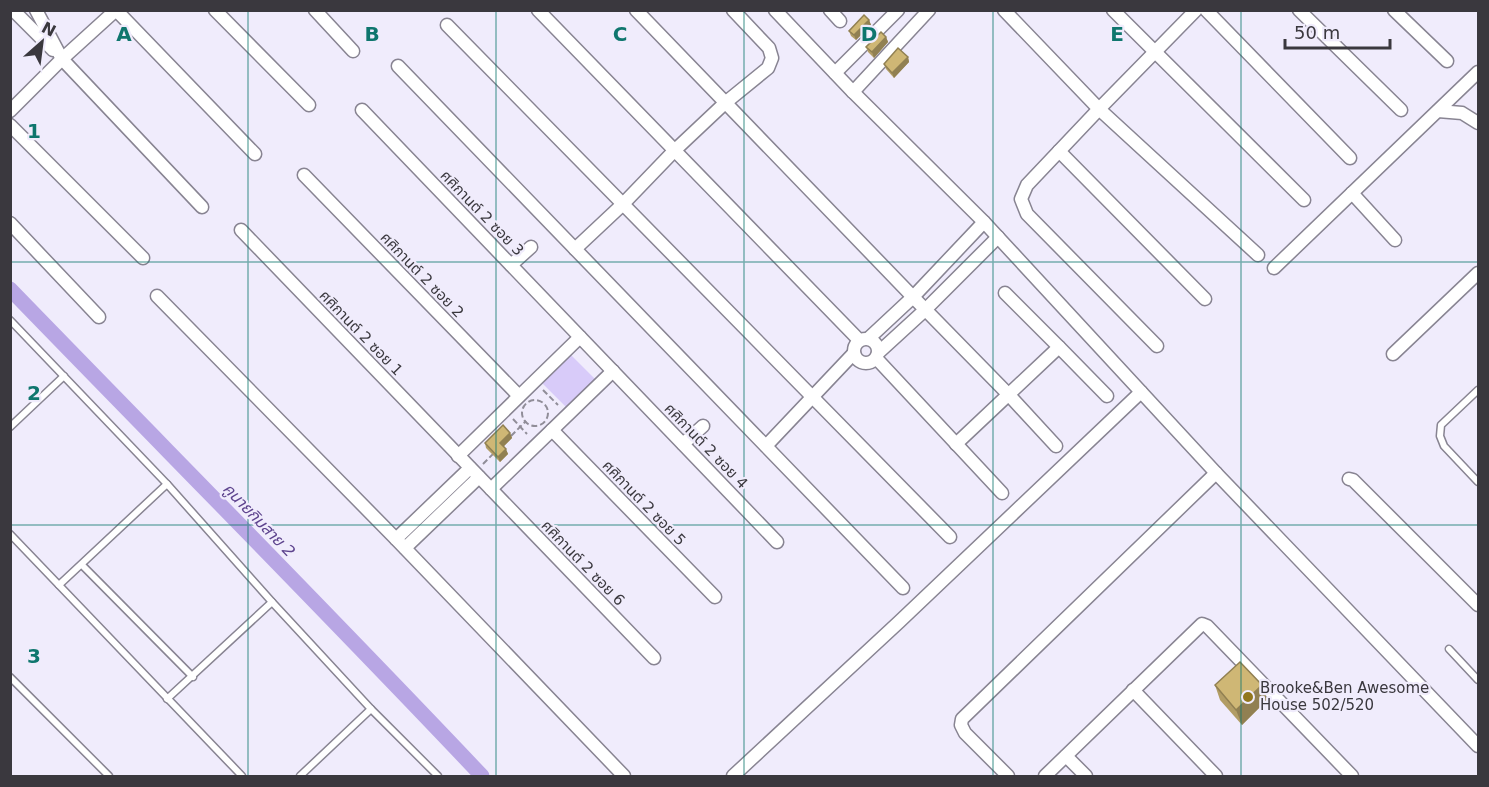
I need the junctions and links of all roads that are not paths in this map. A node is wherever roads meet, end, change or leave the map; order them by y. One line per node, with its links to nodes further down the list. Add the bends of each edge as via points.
1 (13, 10): 23 (street)
2 (36, 10): 23 (street)
3 (116, 10): 23 (street); 40 (street)
4 (215, 10): 30 (street)
5 (315, 10): 21 (street)
6 (538, 10): 38 (street)
7 (636, 10): 29 (street)
8 (733, 10): 29 (street, via 769,48 772,58 768,68)
9 (775, 10): 27 (street)
10 (830, 10): 19 (street)
11 (898, 10): 27 (street)
12 (929, 10): 28 (street)
13 (1004, 10): 31 (street)
14 (1113, 10): 22 (street)
15 (1196, 10): 22 (street)
16 (1206, 10): 41 (street)
17 (1299, 10): 33 (street)
18 (1394, 10): 24 (street)
19 (840, 21)
20 (447, 25): 45 (street)
21 (353, 51)
22 (1155, 52): 31 (street); 44 (street)
23 (62, 59): 34 (street); 46 (street)
24 (1447, 61)
25 (398, 66): 53 (street)
26 (1479, 72): 35 (street)
27 (835, 73): 28 (street)
28 (853, 92): 47 (street)
29 (725, 103): 38 (street); 61 (street)
30 (309, 105)
31 (1100, 109): 39 (street); 54 (street)
32 (362, 110): 56 (street, ศศิกานต์ 2 ซอย 3)
33 (1401, 110)
34 (10, 111)
35 (1438, 111): 36 (street, via 1462,113); 43 (street)
36 (1479, 123)
37 (10, 125): 55 (street)
38 (674, 151): 45 (street); 67 (street)
39 (1059, 151): 62 (street); 68 (street, via 1021,198 1027,214)
40 (255, 154)
41 (1350, 158)
42 (304, 175): 78 (street, ศศิกานต์ 2 ซอย 2)
43 (1352, 193): 51 (street); 57 (street)
44 (1304, 200)
45 (623, 204): 53 (street); 80 (street)
46 (202, 207)
47 (984, 222): 50 (street); 61 (street)
48 (10, 223): 64 (street)
49 (241, 230): 88 (street, ศศิกานต์ 2 ซอย 1)
50 (998, 237): 63 (street); 76 (street)
51 (1395, 240)
52 (531, 247): 56 (street)
53 (575, 249): 86 (street)
54 (1258, 255)
55 (143, 258)
56 (511, 265): 66 (street, ศศิกานต์ 2 ซอย 3)
57 (1274, 268)
58 (1479, 273): 71 (street)
59 (1005, 293): 69 (street)
60 (157, 296): 99 (street)
61 (913, 297): 63 (street); 67 (street)
62 (1205, 299)
63 (925, 310): 72 (street); 77 (street)
64 (99, 317)
65 (10, 320): 74 (lane)
66 (580, 336): 73 (street, ศศิกานต์ 2 ซอย 3); 78 (street)
67 (864, 339): 70 (street); 72 (street, via 877,344)
68 (1157, 346)
69 (1059, 347): 77 (street); 79 (street)
70 (854, 353): 72 (street, via 864,363); 80 (street)
71 (1393, 354)
72 (877, 356): 85 (street)
73 (613, 371): 83 (street); 84 (street, ศศิกานต์ 2 ซอย 4)
74 (64, 376): 82 (lane); 93 (lane)
75 (1479, 390): 92 (lane, via 1441,425 1440,436 1443,446)
76 (1141, 392): 90 (street); 121 (street)
77 (1008, 394): 85 (street); 87 (street)
78 (519, 396): 88 (street)
79 (1107, 396)
80 (812, 397): 86 (street); 97 (street)
81 (703, 426): 84 (street)
82 (10, 427)
83 (552, 430): 94 (street); 103 (street, ศศิกานต์ 2 ซอย 5)
84 (683, 444): 98 (street, ศศิกานต์ 2 ซอย 4)
85 (956, 444): 95 (street)
86 (766, 446): 102 (street)
87 (1056, 446)
88 (458, 456): 89 (street, ศศิกานต์ 2 ซอย 1)
89 (475, 472): 94 (street, ศศิกานต์ 2 ซอย 6); 99 (street)
90 (1216, 473): 114 (street); 122 (street, via 962,719 965,733)
91 (1348, 479): 105 (street)
92 (1479, 482)
93 (167, 484): 100 (lane); 104 (lane)
94 (491, 489): 107 (street, ศศิกานต์ 2 ซอย 6)
95 (1002, 493)
96 (10, 534): 101 (lane)
97 (950, 537)
98 (777, 542)
99 (400, 544): 120 (street)
100 (82, 565): 101 (lane); 109 (lane)
101 (59, 585): 112 (lane)
102 (903, 588)
103 (715, 597)
104 (272, 602): 109 (lane); 113 (lane)
105 (1479, 605)
106 (1449, 649): 110 (lane)
107 (654, 658)
108 (10, 677): 116 (lane)
109 (193, 677): 112 (lane)
110 (1479, 680)
111 (1133, 690): 115 (street); 125 (street); 126 (street, via 1202,624)
112 (167, 699): 117 (lane)
113 (371, 709): 118 (lane); 119 (lane)
114 (1479, 746)
115 (1066, 756): 123 (street); 124 (street)
116 (110, 777)
117 (242, 777)
118 (300, 777)
119 (438, 777)
120 (624, 777)
121 (732, 777)
122 (1008, 777)
123 (1045, 777)
124 (1086, 777)
125 (1216, 777)
126 (1352, 777)

